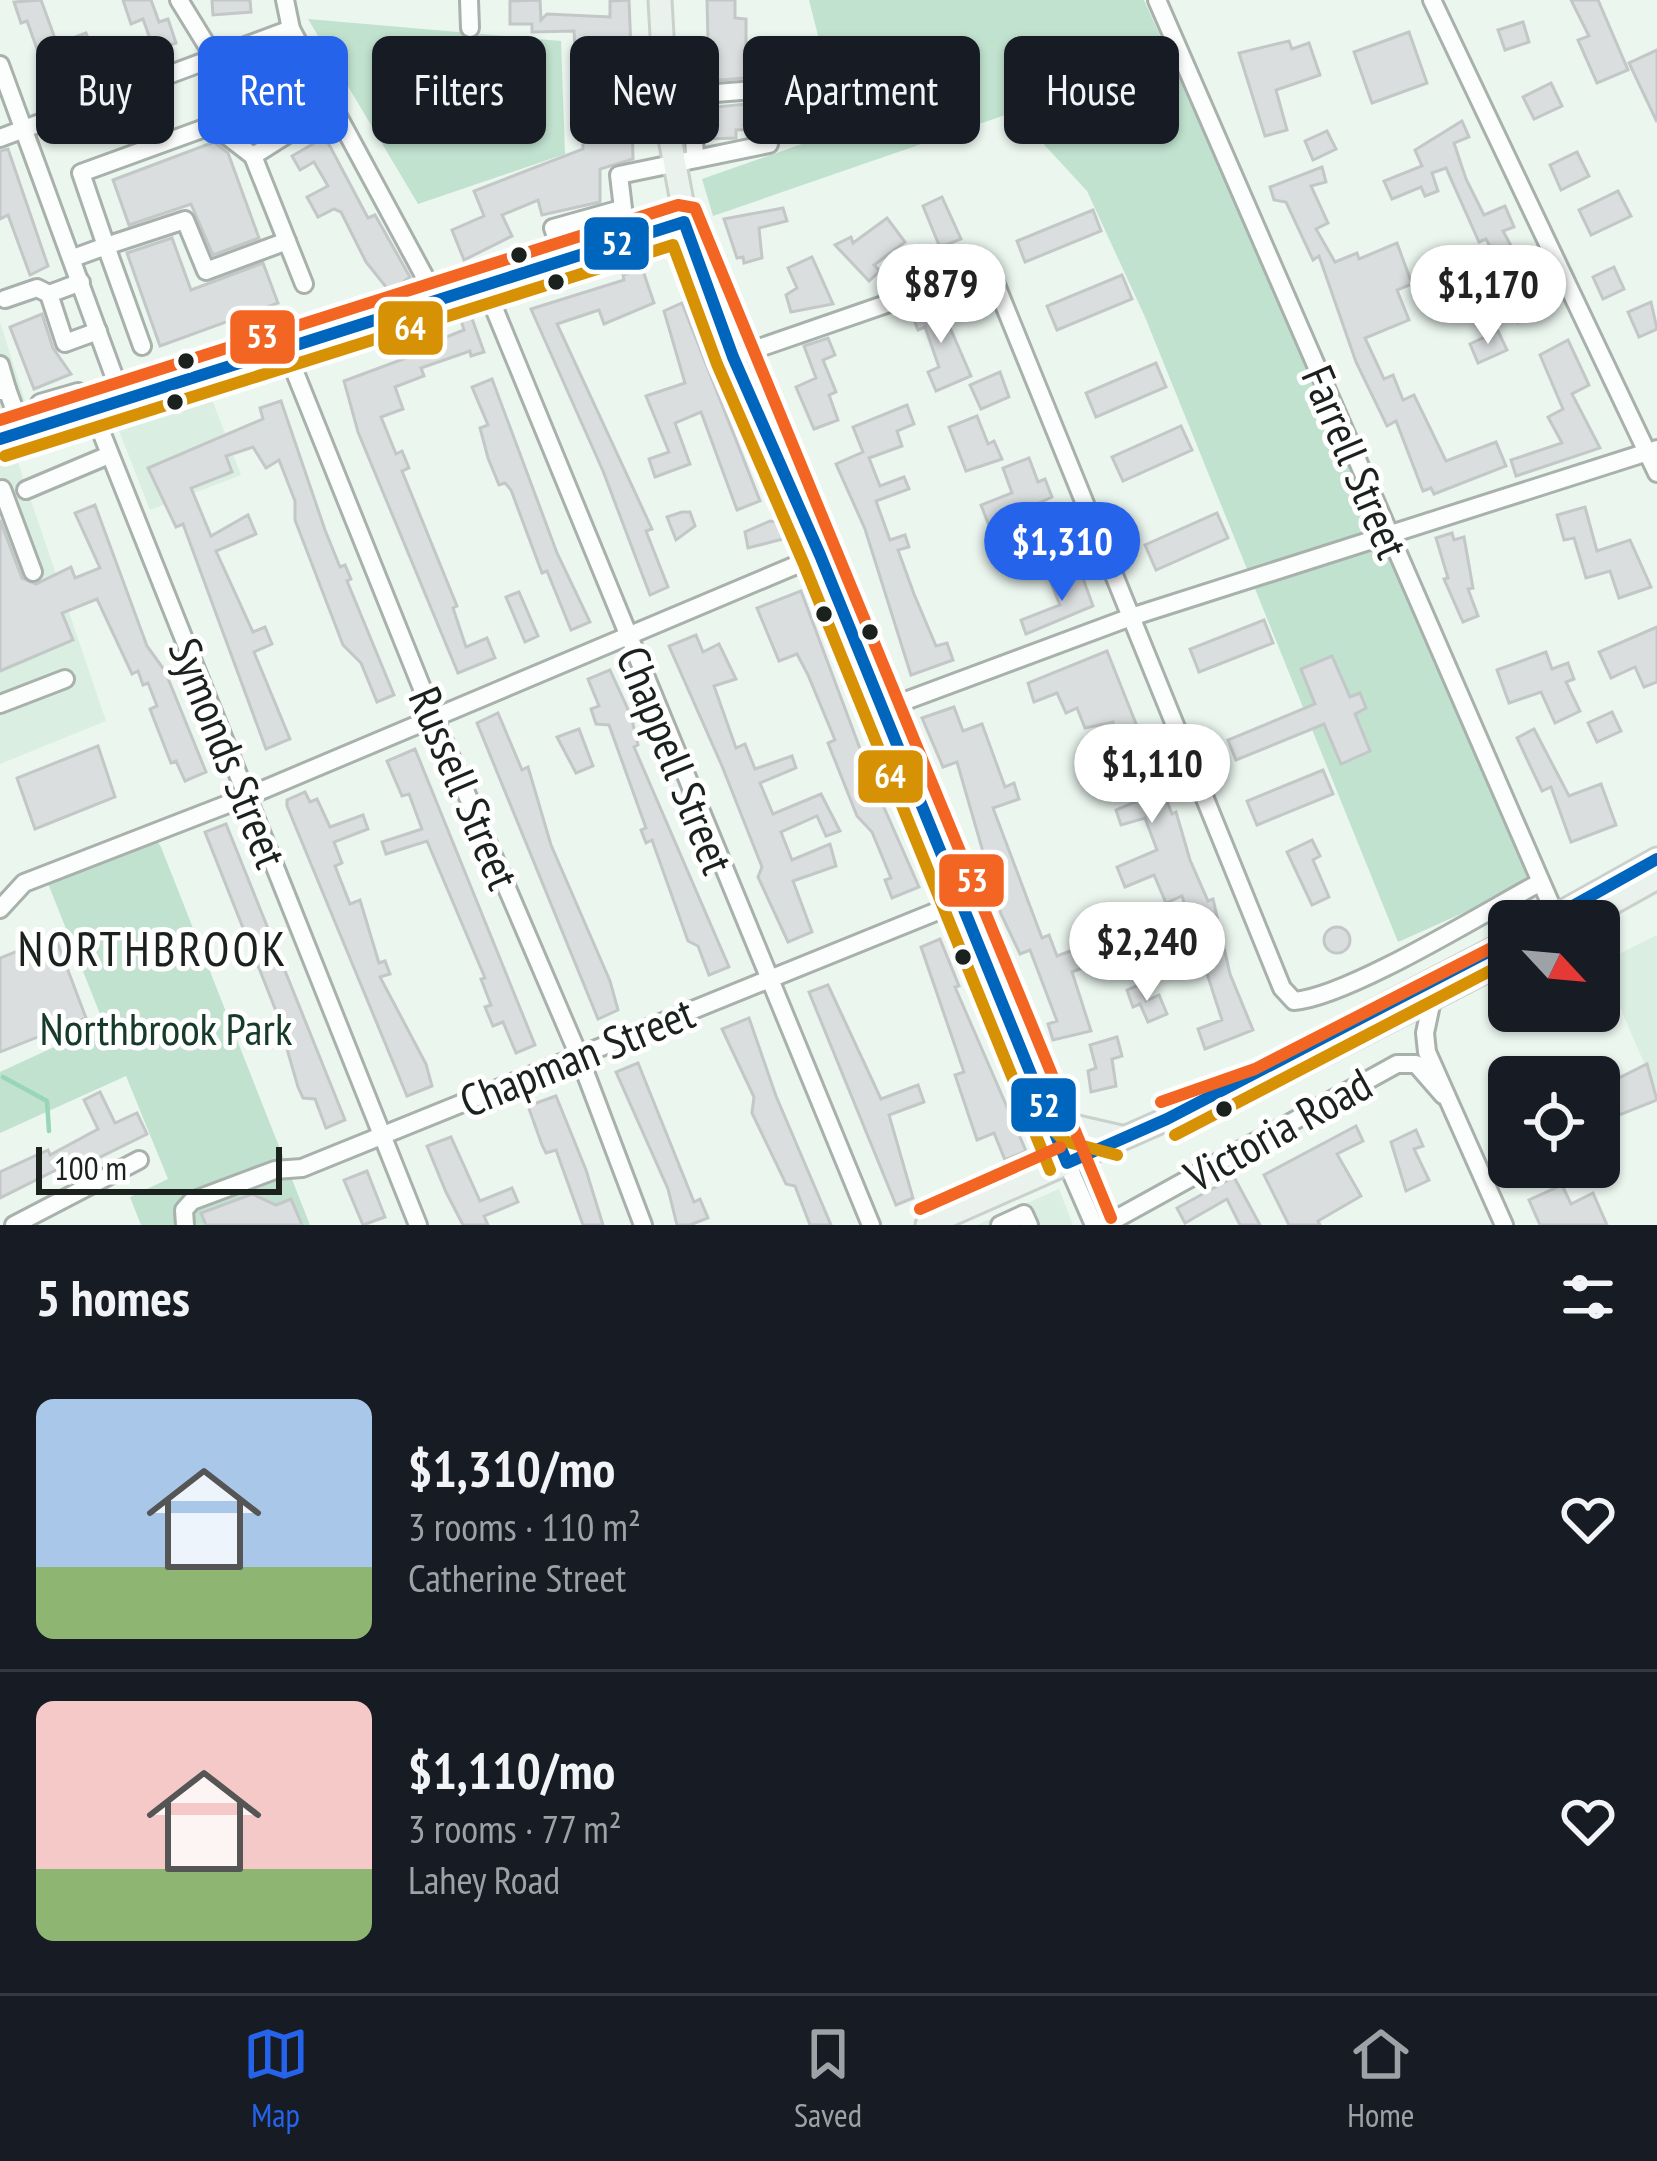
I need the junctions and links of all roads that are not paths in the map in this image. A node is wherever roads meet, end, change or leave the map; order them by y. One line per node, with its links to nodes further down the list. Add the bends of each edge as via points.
1 (178, 0): 9 (street)
2 (284, 0): 8 (street)
3 (470, 0): 7 (street)
4 (661, 0): 12 (main road)
5 (1157, 0): 55 (street, Farrell Street)
6 (1432, 0): 50 (street)
7 (470, 28)
8 (291, 29): 10 (street); 11 (street)
9 (201, 36)
10 (272, 36)
11 (295, 36)
12 (662, 36)
13 (198, 63): 16 (street)
14 (0, 65): 16 (street)
15 (348, 129): 37 (street)
16 (25, 130): 17 (street); 30 (street)
17 (0, 138)
18 (273, 144): 22 (street)
19 (669, 144): 24 (main road)
20 (694, 144): 23 (street)
21 (770, 144): 23 (street)
22 (253, 157): 27 (street); 29 (street, via 213,125 81,173)
23 (695, 159): 24 (street)
24 (671, 164): 25 (street, via 619,175); 26 (main road)
25 (621, 208): 28 (street); 31 (street, via 553,228)
26 (684, 222): 28 (main road); 41 (main road)
27 (287, 241): 29 (street, via 206,272 185,220); 33 (street)
28 (626, 242): 31 (main road)
29 (106, 246): 30 (street); 39 (street)
30 (73, 258): 32 (street)
31 (566, 265): 34 (main road)
32 (81, 282): 35 (street); 38 (street)
33 (304, 284)
34 (487, 291): 37 (main road); 59 (street, Chappell Street)
35 (49, 294): 36 (street, via 37,288); 38 (street, via 65,343)
36 (5, 299)
37 (441, 307): 40 (main road)
38 (98, 331): 45 (street)
39 (142, 346)
40 (286, 350): 45 (main road); 63 (street, Russell Street)
41 (733, 357): 56 (main road); 58 (street, via 976,273 994,280)
42 (0, 365): 43 (street)
43 (4, 390): 46 (street)
44 (40, 403): 46 (street); 47 (street, via 78,392); 48 (street)
45 (125, 406): 47 (main road)
46 (15, 410): 49 (street)
47 (89, 415): 48 (main road); 51 (street, Symonds Street)
48 (46, 426): 49 (main road)
49 (11, 436)
50 (1653, 451): 52 (street); 55 (street)
51 (109, 454): 54 (street); 64 (street, Symonds Street)
52 (1657, 473)
53 (1, 487): 57 (street)
54 (26, 490)
55 (1388, 536): 58 (street); 67 (street, Farrell Street)
56 (820, 555): 59 (street); 62 (main road)
57 (33, 572)
58 (1131, 617): 62 (street); 67 (street, via 1294,1001 1388,963)
59 (626, 638): 63 (street); 75 (street, Chappell Street)
60 (65, 679): 61 (street)
61 (0, 704)
62 (880, 710): 71 (main road)
63 (434, 718): 64 (street); 77 (street, Russell Street)
64 (245, 797): 72 (street, via 24,883); 81 (street, Symonds Street)
65 (1657, 859): 69 (main road)
66 (1657, 878): 70 (main road)
67 (1539, 883): 68 (street, Farrell Street)
68 (1546, 900)
69 (1586, 900)
70 (1618, 900)
71 (960, 902): 75 (street, Chapman Street); 78 (main road)
72 (0, 909)
73 (1488, 952): 80 (main road, Victoria Road)
74 (1488, 970): 76 (main road, Victoria Road)
75 (767, 981): 77 (street, Chapman Street); 91 (street, Chappell Street)
76 (1432, 1000): 79 (street, via 1424,1034); 80 (main road, Victoria Road, via 1262,1086)
77 (579, 1056): 81 (street, Chapman Street); 90 (street, Russell Street)
78 (1033, 1081): 82 (main road, via 1073,1126); 84 (main road)
79 (1443, 1095): 86 (street, Victoria Road, via 1416,1064 1397,1064); 95 (street)
80 (1167, 1119): 82 (main road, Victoria Road)
81 (381, 1135): 88 (street, Chapman Street, via 192,1201); 89 (street, Symonds Street)
82 (1121, 1137): 84 (main road, Victoria Road)
83 (139, 1160): 87 (street)
84 (1067, 1163): 85 (main road, Victoria Road); 86 (street)
85 (964, 1218): 92 (main road, Victoria Road)
86 (1092, 1223)
87 (14, 1225)
88 (185, 1225)
89 (418, 1225)
90 (643, 1225)
91 (871, 1225)
92 (927, 1225)
93 (1000, 1225): 94 (street, via 1024,1214)
94 (1029, 1225)
95 (1504, 1225)

